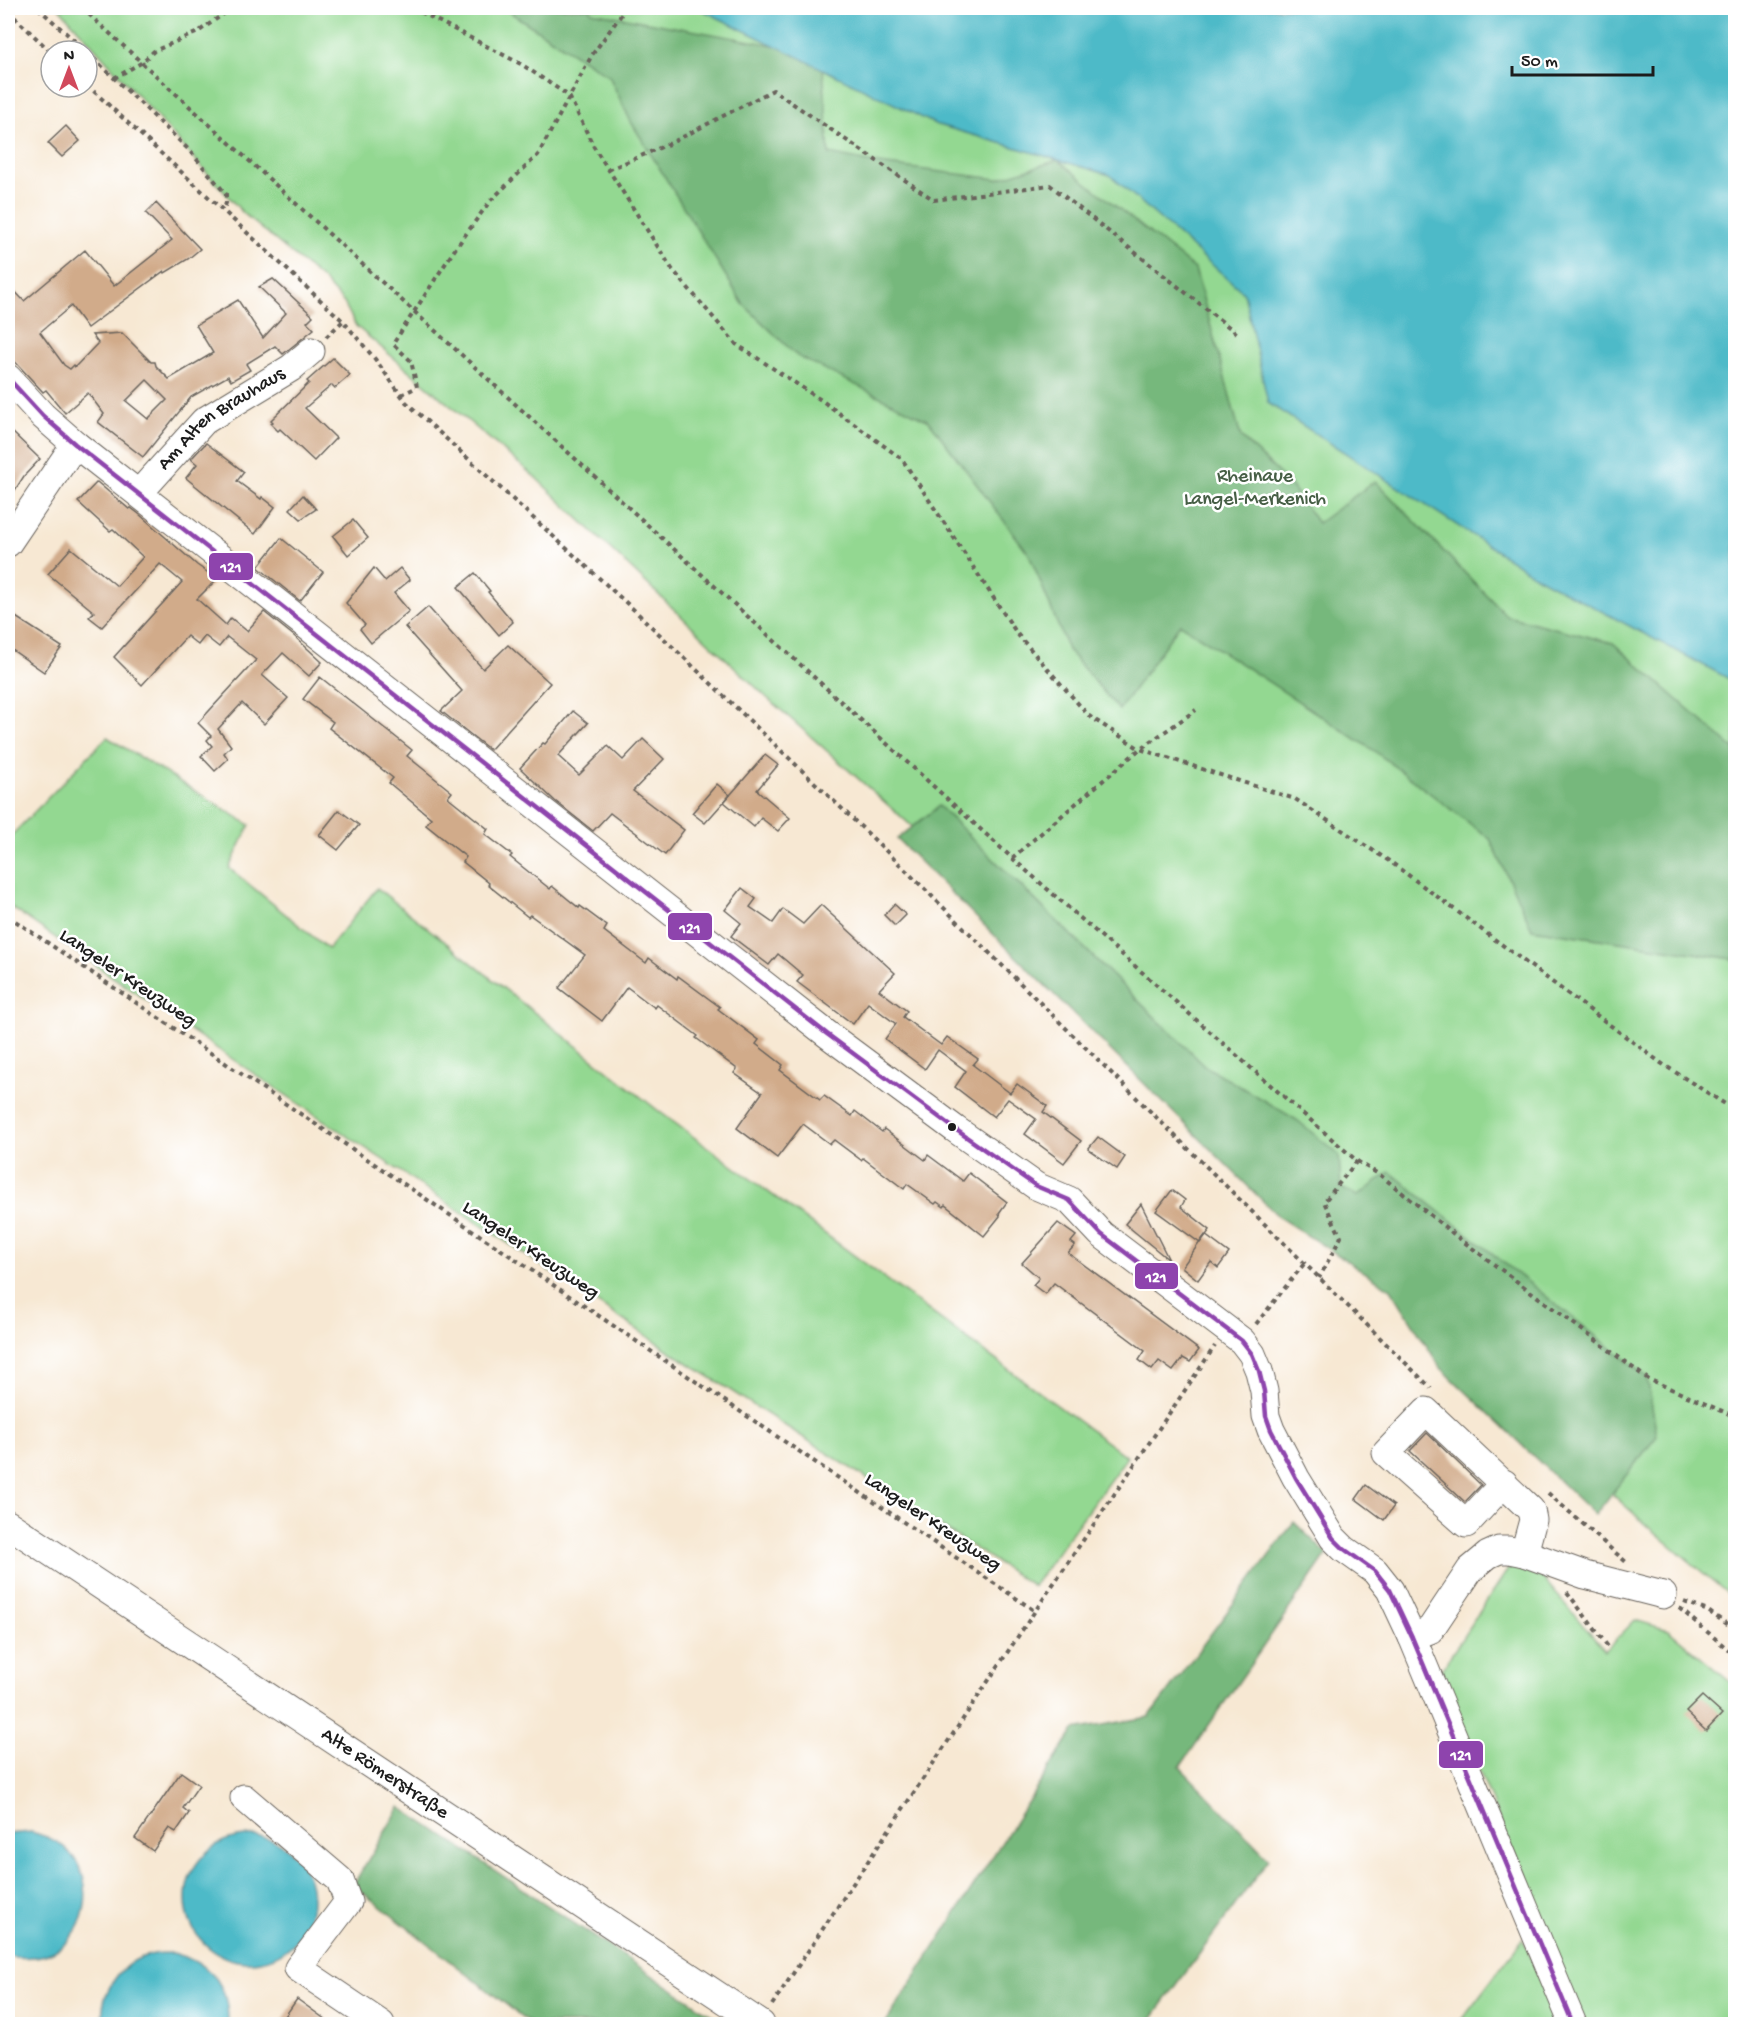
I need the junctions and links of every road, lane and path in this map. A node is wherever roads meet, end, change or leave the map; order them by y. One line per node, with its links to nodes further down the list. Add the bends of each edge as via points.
1 (39, 8): 7 (path)
2 (82, 8): 9 (path)
3 (232, 8): 9 (path, via 198,32 154,51)
4 (414, 8): 13 (path, via 521,64)
5 (626, 8): 13 (path)
6 (8, 11): 8 (path)
7 (72, 39)
8 (39, 41)
9 (141, 63): 11 (path); 16 (path)
10 (99, 64): 11 (path)
11 (114, 78): 15 (path, via 189,150 226,194)
12 (99, 96): 15 (path)
13 (569, 96): 14 (path); 16 (path, via 538,155 490,201)
14 (608, 170): 17 (path, via 671,143 773,90 934,200 1050,185); 25 (path, via 672,269 736,344 902,459 1018,635 1089,716)
15 (224, 209): 20 (path, via 343,321)
16 (415, 310): 20 (path, via 393,344 411,361 417,387); 26 (path)
17 (1239, 335)
18 (311, 351): 22 (street, Am Alten Brauhaus, via 291,368 204,421)
19 (8, 378): 21 (street)
20 (401, 394): 30 (path, via 881,846)
21 (75, 444): 22 (street); 23 (street)
22 (139, 493): 32 (street, via 821,1029 1036,1186 1069,1200 1101,1234)
23 (8, 543)
24 (1196, 710): 25 (path)
25 (1140, 749): 26 (path); 28 (path, via 1295,799 1392,863 1661,1063)
26 (1012, 858): 29 (path)
27 (8, 916): 42 (path, Langeler Kreuzweg)
28 (1736, 1112)
29 (1357, 1161): 31 (path, via 1324,1202 1341,1237); 34 (path, via 1648,1379)
30 (1304, 1264): 31 (path); 32 (path)
31 (1319, 1278): 33 (path)
32 (1235, 1335): 42 (path); 44 (street, via 1252,1354 1264,1391 1266,1416 1296,1478 1333,1538 1375,1571 1389,1590)
33 (1437, 1394)
34 (1736, 1417)
35 (1504, 1484): 38 (street, via 1531,1510 1533,1520)
36 (1541, 1487): 39 (path)
37 (8, 1524): 48 (street, Alte Römerstraße)
38 (1524, 1553): 41 (street, via 1584,1575); 44 (street, via 1499,1550 1488,1554 1470,1570 1430,1630)
39 (1628, 1564)
40 (1561, 1585): 45 (path)
41 (1663, 1595): 43 (path, via 1708,1611); 46 (path)
42 (1035, 1611): 48 (path)
43 (1736, 1630)
44 (1412, 1637): 50 (street)
45 (1609, 1648)
46 (1736, 1656)
47 (244, 1798): 49 (street, via 340,1880 348,1902 298,1968)
48 (760, 2024)
49 (381, 2025)
50 (1573, 2025)

